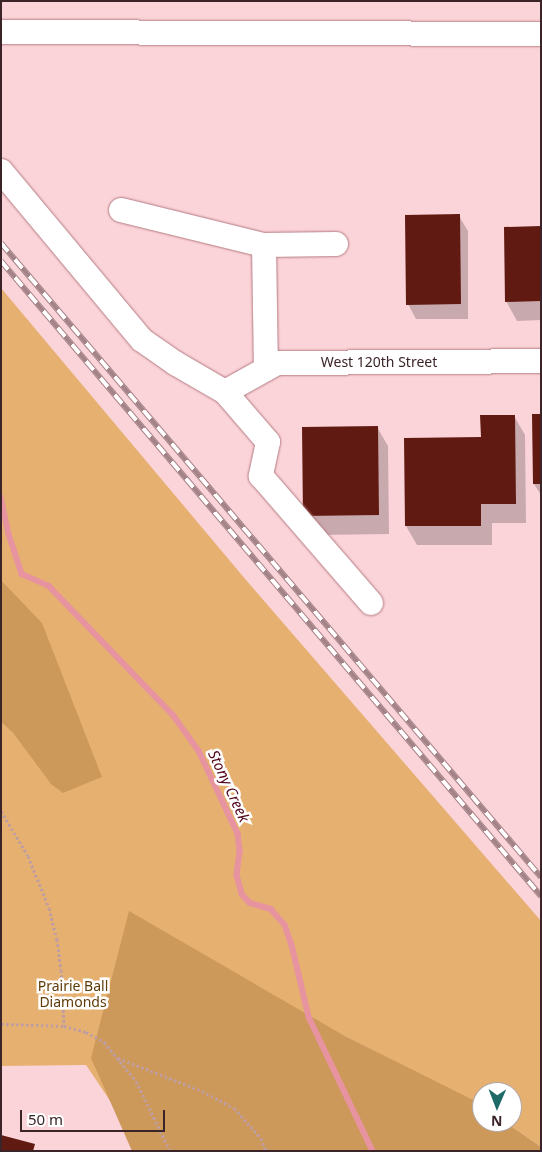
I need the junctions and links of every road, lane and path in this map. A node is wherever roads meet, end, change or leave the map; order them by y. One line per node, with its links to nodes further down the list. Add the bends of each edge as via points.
1 (1, 32): 2 (street)
2 (541, 34)
3 (1, 171): 9 (street, via 142,340 174,363)
4 (121, 210): 6 (street)
5 (336, 244): 6 (street)
6 (264, 245): 8 (street)
7 (541, 361): 8 (street, West 120th Street, via 277,363)
8 (266, 369): 9 (street, West 120th Street)
9 (225, 392): 10 (street, via 268,442 261,476)
10 (371, 603)
11 (1, 811): 13 (path, via 28,856 48,908 57,939)
12 (1, 1024): 13 (path)
13 (64, 1026): 14 (path, via 86,1032 104,1042)
14 (118, 1058): 15 (path, via 136,1080); 16 (path, via 202,1091 234,1108 262,1138)
15 (170, 1151)
16 (266, 1151)

